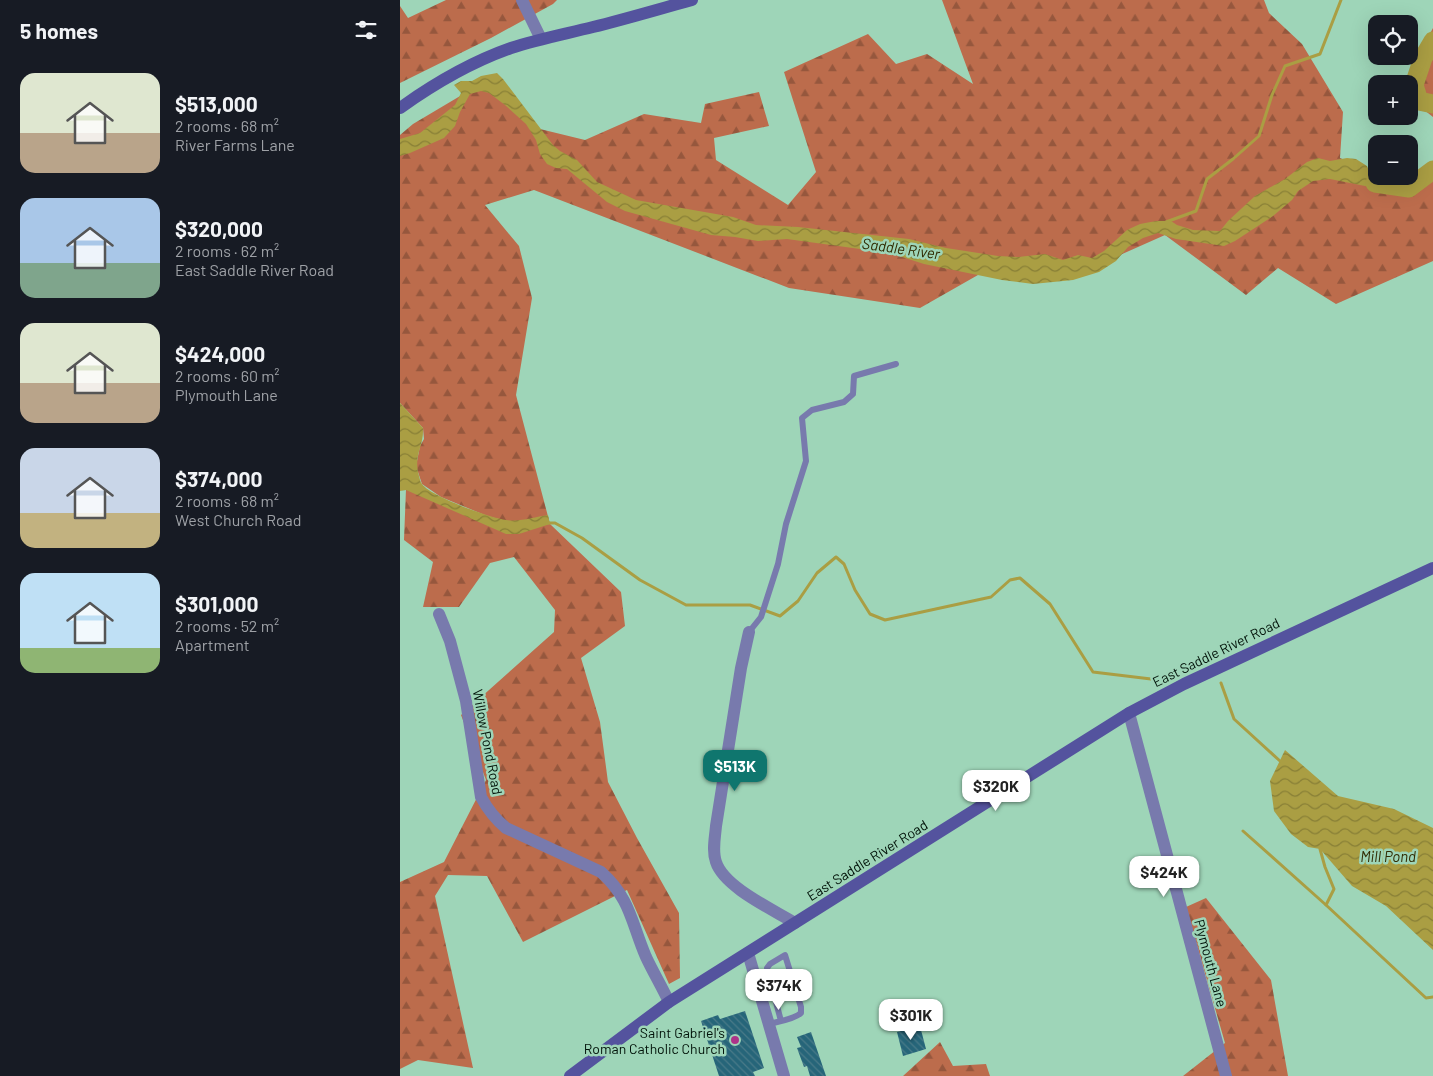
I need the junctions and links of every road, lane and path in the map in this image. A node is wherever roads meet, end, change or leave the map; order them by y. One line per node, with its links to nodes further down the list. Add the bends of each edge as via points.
1 (522, 0): 3 (street)
2 (692, 0): 3 (street)
3 (541, 39): 4 (street, via 475,63)
4 (400, 108)
5 (896, 364): 8 (lane, via 854,376 853,394 844,402 812,410 802,418 806,461 761,617)
6 (1433, 568): 9 (street, East Saddle River Road, via 1208,672)
7 (439, 614): 13 (street, Willow Pond Road, via 450,641 466,701 481,797 487,809 511,832 601,872 611,881 628,907 646,958)
8 (749, 632): 10 (street, via 716,826 715,860 730,883)
9 (1129, 713): 10 (street, East Saddle River Road); 17 (street, Plymouth Lane)
10 (795, 923): 11 (street, East Saddle River Road)
11 (748, 953): 12 (street); 13 (street, East Saddle River Road)
12 (767, 995): 14 (street); 14 (lane, via 767,968 785,955 802,1007 798,1016)
13 (669, 1002): 15 (street, East Saddle River Road)
14 (775, 1022): 16 (street)
15 (570, 1076)
16 (784, 1076)
17 (1226, 1076)

